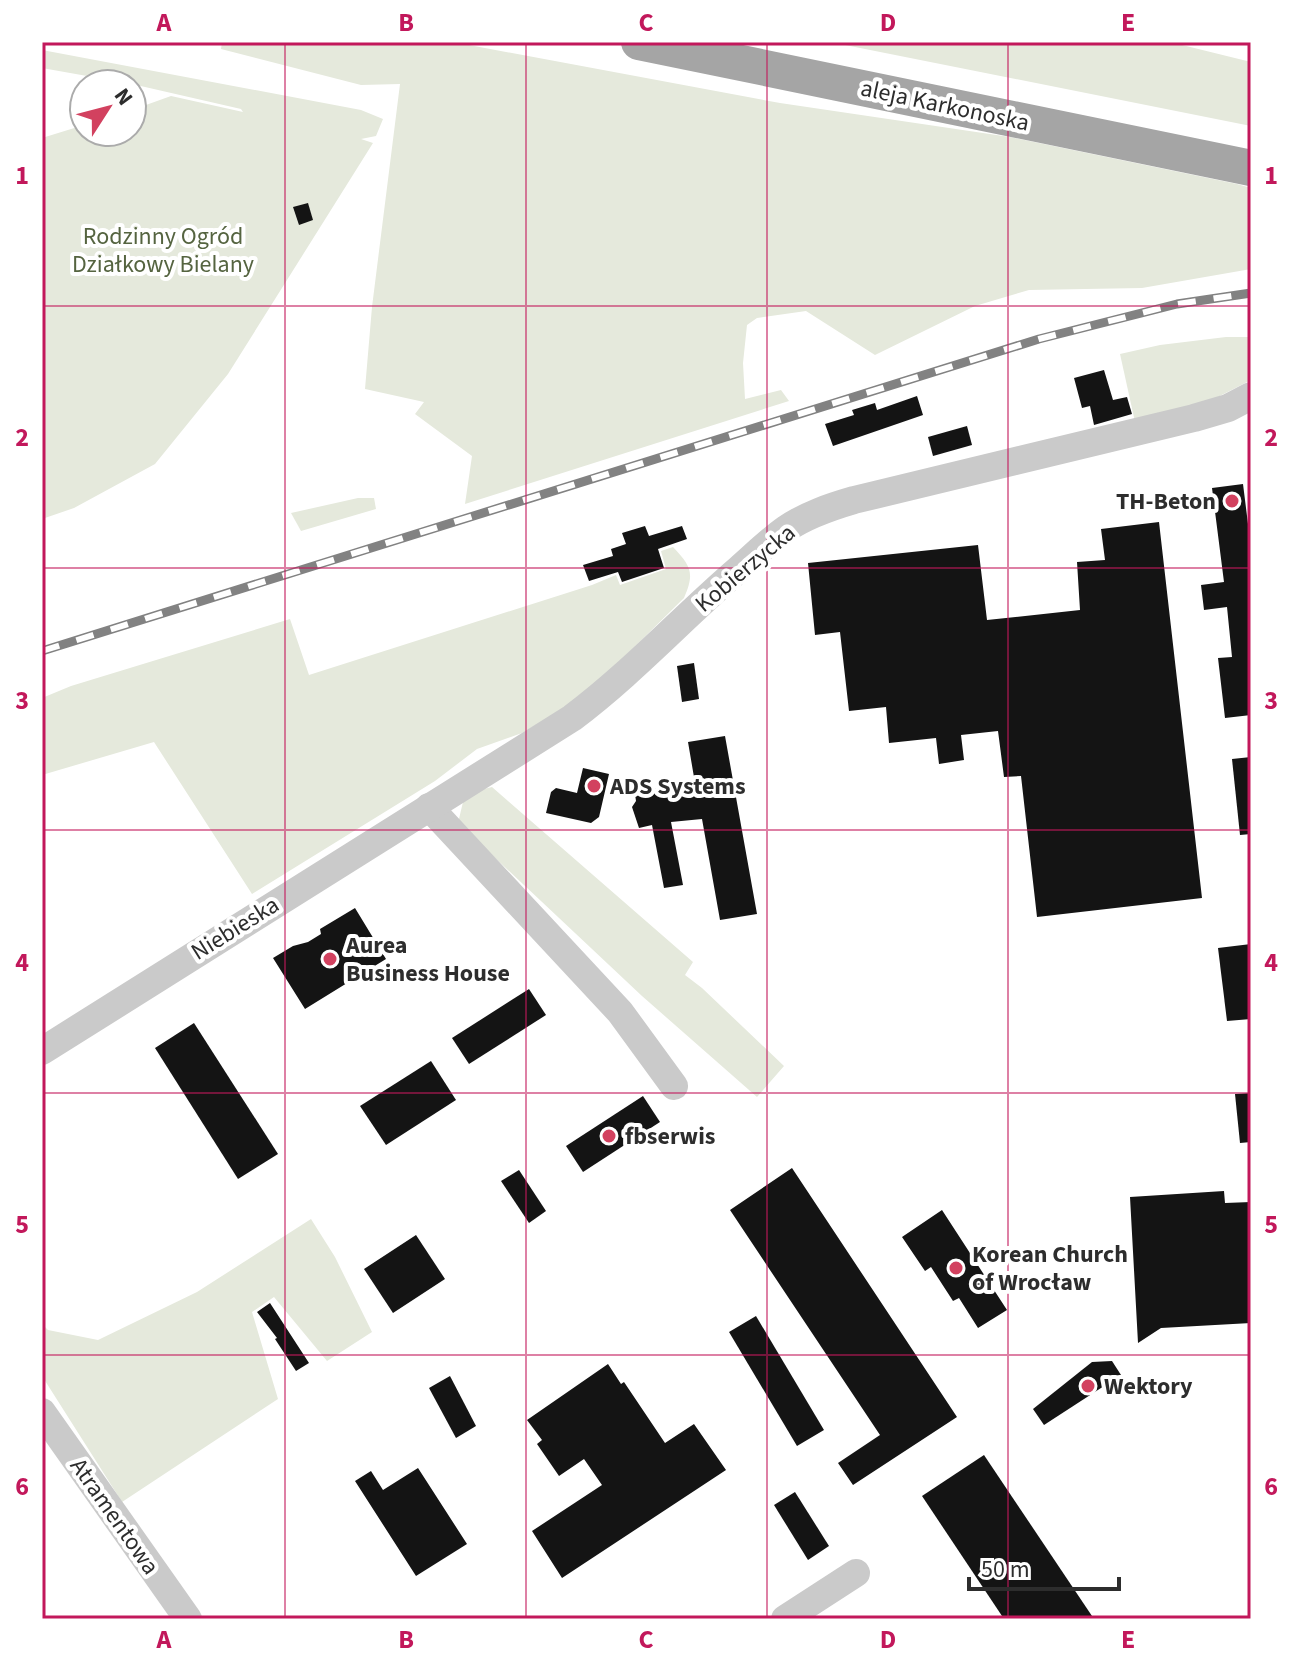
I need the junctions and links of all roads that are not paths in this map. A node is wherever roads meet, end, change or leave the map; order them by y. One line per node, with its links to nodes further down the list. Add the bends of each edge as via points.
1 (639, 42): 4 (main road, aleja Karkonoska)
2 (739, 42): 3 (main road, aleja Karkonoska)
3 (1251, 146)
4 (1251, 168)
5 (1251, 396): 6 (street, Kobierzycka, via 1194,418 815,513 785,530 592,703)
6 (429, 807): 7 (street, Niebieska); 8 (street, via 620,1012)
7 (42, 1051)
8 (674, 1086)
9 (42, 1412): 11 (street, Atramentowa)
10 (856, 1573): 12 (street)
11 (188, 1619)
12 (785, 1619)

